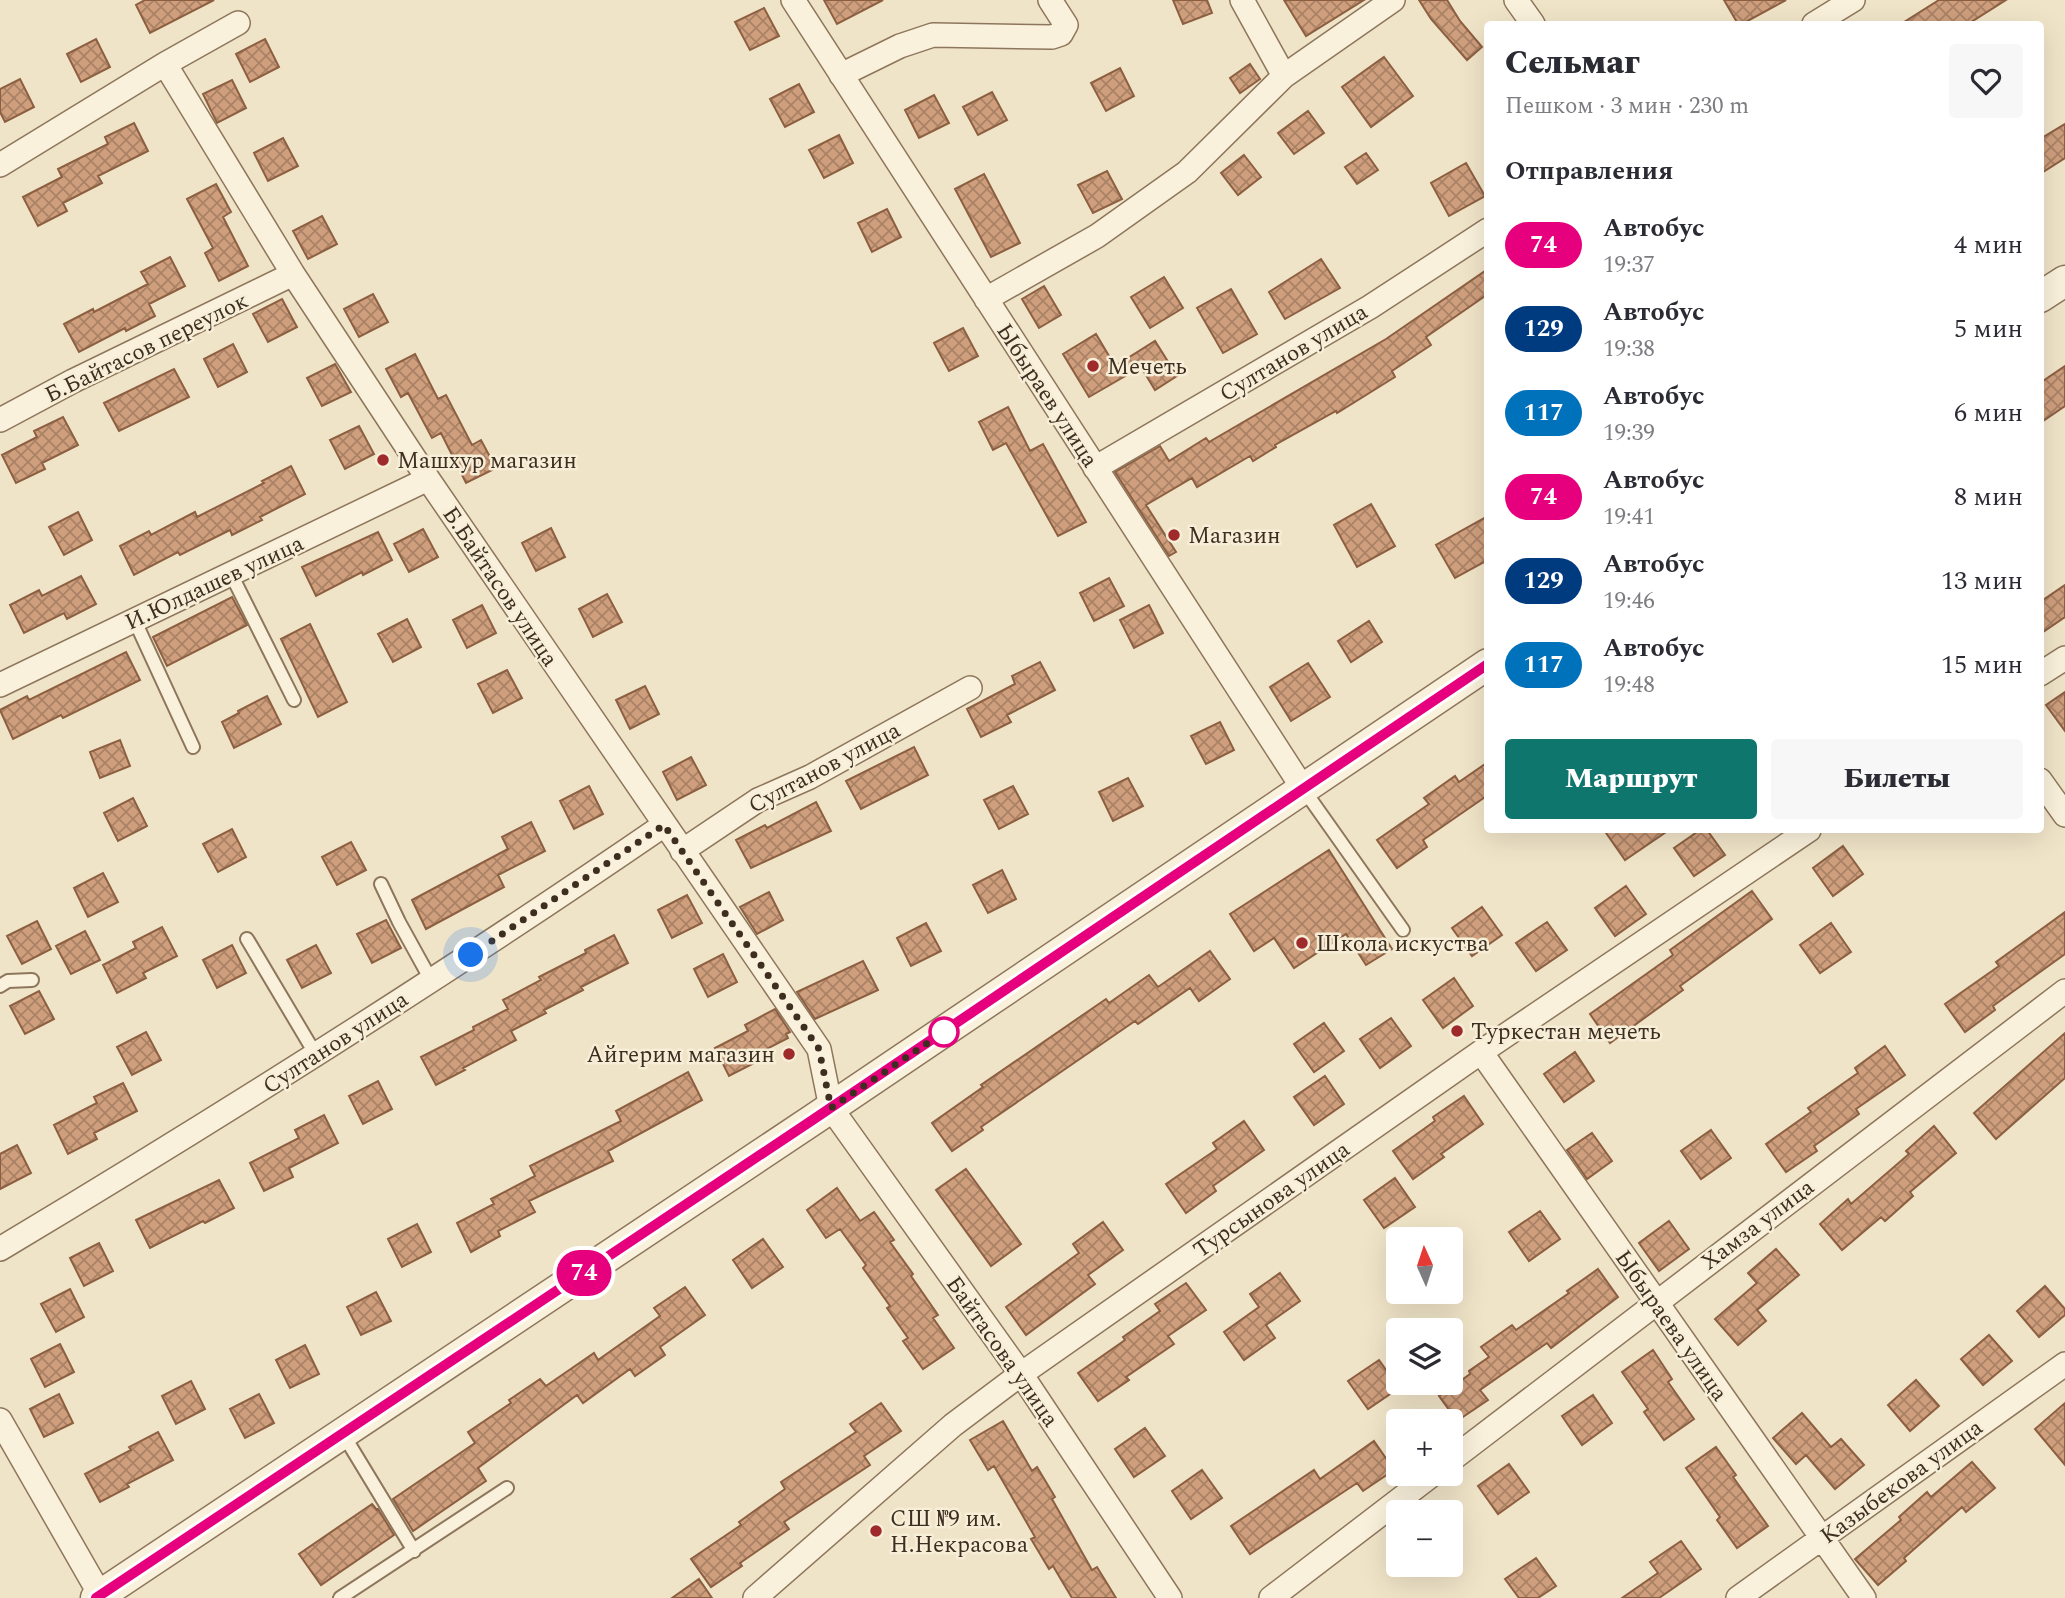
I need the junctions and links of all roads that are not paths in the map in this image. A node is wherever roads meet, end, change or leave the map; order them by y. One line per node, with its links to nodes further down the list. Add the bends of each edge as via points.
1 (793, 0): 11 (street, Ыбыраев улица)
2 (1050, 0): 11 (street, via 1066,25 1061,34 933,35)
3 (1242, 0): 12 (street)
4 (1393, 0): 12 (street)
5 (1516, 0): 7 (street)
6 (1853, 0): 8 (street)
7 (1531, 21)
8 (1819, 21)
9 (238, 23): 10 (street)
10 (165, 64): 13 (street); 15 (street, Б.Байтасов улица)
11 (841, 75): 18 (street, Ыбыраев улица)
12 (1284, 76): 18 (street, via 1187,172 1097,236)
13 (0, 165)
14 (1484, 233): 20 (street, Султанов улица, via 1370,307)
15 (293, 274): 19 (street, Б.Байтасов переулок); 21 (street, Б.Байтасов улица)
16 (2065, 281): 17 (street)
17 (2044, 294)
18 (986, 299): 20 (street, Ыбыраев улица)
19 (0, 421)
20 (1095, 468): 32 (street, Ыбыраев улица)
21 (428, 479): 22 (street, И.Юлдашев улица); 34 (street, Б.Байтасов улица)
22 (231, 574): 23 (street, И.Юлдашев улица); 29 (lane)
23 (134, 620): 27 (street, И.Юлдашев улица); 30 (lane)
24 (2065, 658): 26 (street)
25 (1484, 667): 32 (street)
26 (2044, 671)
27 (0, 685)
28 (970, 688): 36 (street, Султанов улица, via 810,777 758,800)
29 (294, 700)
30 (193, 747)
31 (2044, 786): 33 (street)
32 (1304, 790): 38 (lane); 46 (street)
33 (2065, 815)
34 (664, 825): 36 (street, Б.Байтасов улица); 41 (street, Султанов улица)
35 (1805, 833): 44 (street, Турсынова улица)
36 (682, 851): 46 (street, Б.Байтасов улица, via 819,1049)
37 (381, 884): 41 (lane)
38 (1403, 930)
39 (247, 939): 45 (lane)
40 (32, 980): 42 (lane)
41 (431, 980): 45 (street, Султанов улица)
42 (0, 986)
43 (2065, 991): 48 (street, Хамза улица)
44 (1481, 1052): 48 (street, Ыбыраева улица); 50 (street, Турсынова улица)
45 (316, 1055): 47 (street, Султанов улица)
46 (831, 1108): 50 (street, Байтасова улица); 52 (street)
47 (0, 1250)
48 (1656, 1301): 53 (street, Хамза улица); 56 (street, Ыбыраева улица)
49 (2065, 1364): 56 (street, Казыбекова улица)
50 (1021, 1374): 60 (street, Турсынова улица, via 953,1425); 61 (street, Байтасова улица)
51 (0, 1420): 58 (street)
52 (342, 1434): 57 (lane); 58 (street)
53 (1463, 1451)
54 (1417, 1486): 62 (street)
55 (507, 1488): 57 (lane)
56 (1822, 1538): 63 (street, Казыбекова улица); 64 (street, Ыбыраева улица)
57 (414, 1551): 59 (lane)
58 (99, 1597)
59 (340, 1598)
60 (755, 1598)
61 (1170, 1598)
62 (1271, 1598)
63 (1738, 1598)
64 (1864, 1598)

